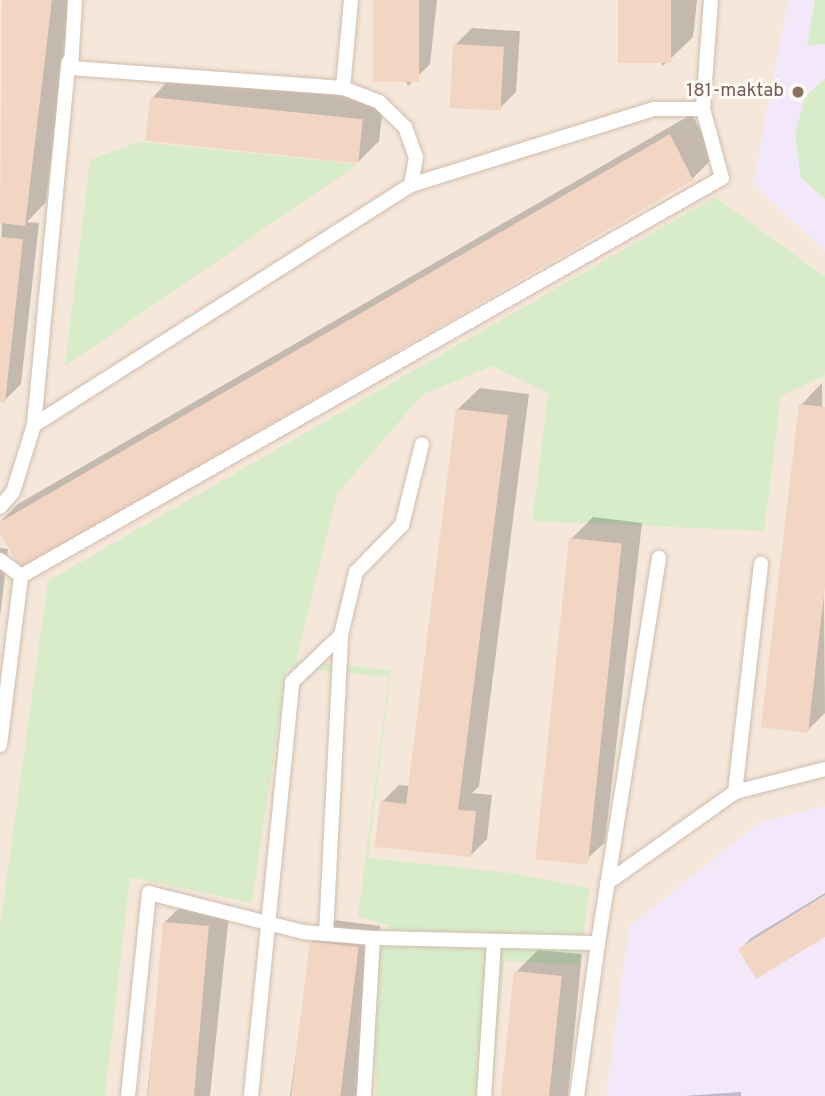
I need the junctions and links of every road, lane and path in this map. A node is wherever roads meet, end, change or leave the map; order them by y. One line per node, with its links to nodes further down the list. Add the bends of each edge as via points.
1 (75, 0): 4 (lane)
2 (351, 0): 5 (lane)
3 (710, 0): 6 (lane)
4 (68, 63): 5 (lane, via 71,69); 8 (lane)
5 (343, 88): 7 (lane, via 379,103 405,127 416,157)
6 (703, 109): 7 (lane, via 654,109); 14 (lane, via 722,178)
7 (411, 185): 8 (lane)
8 (34, 425): 10 (lane, via 13,492)
9 (422, 444): 15 (lane, via 402,525 356,572)
10 (0, 507)
11 (659, 558): 19 (lane)
12 (0, 560): 14 (lane)
13 (761, 563): 18 (lane)
14 (21, 576): 16 (lane)
15 (341, 635): 20 (lane, via 292,682); 21 (lane)
16 (0, 745)
17 (825, 769): 18 (lane)
18 (735, 792): 19 (lane)
19 (607, 883): 24 (lane)
20 (269, 922): 21 (lane); 25 (lane, via 149,893); 26 (lane)
21 (326, 933): 22 (lane)
22 (373, 938): 23 (lane); 27 (lane)
23 (494, 941): 24 (lane); 28 (lane)
24 (597, 943): 29 (lane)
25 (128, 1096)
26 (251, 1096)
27 (364, 1096)
28 (484, 1096)
29 (577, 1096)

